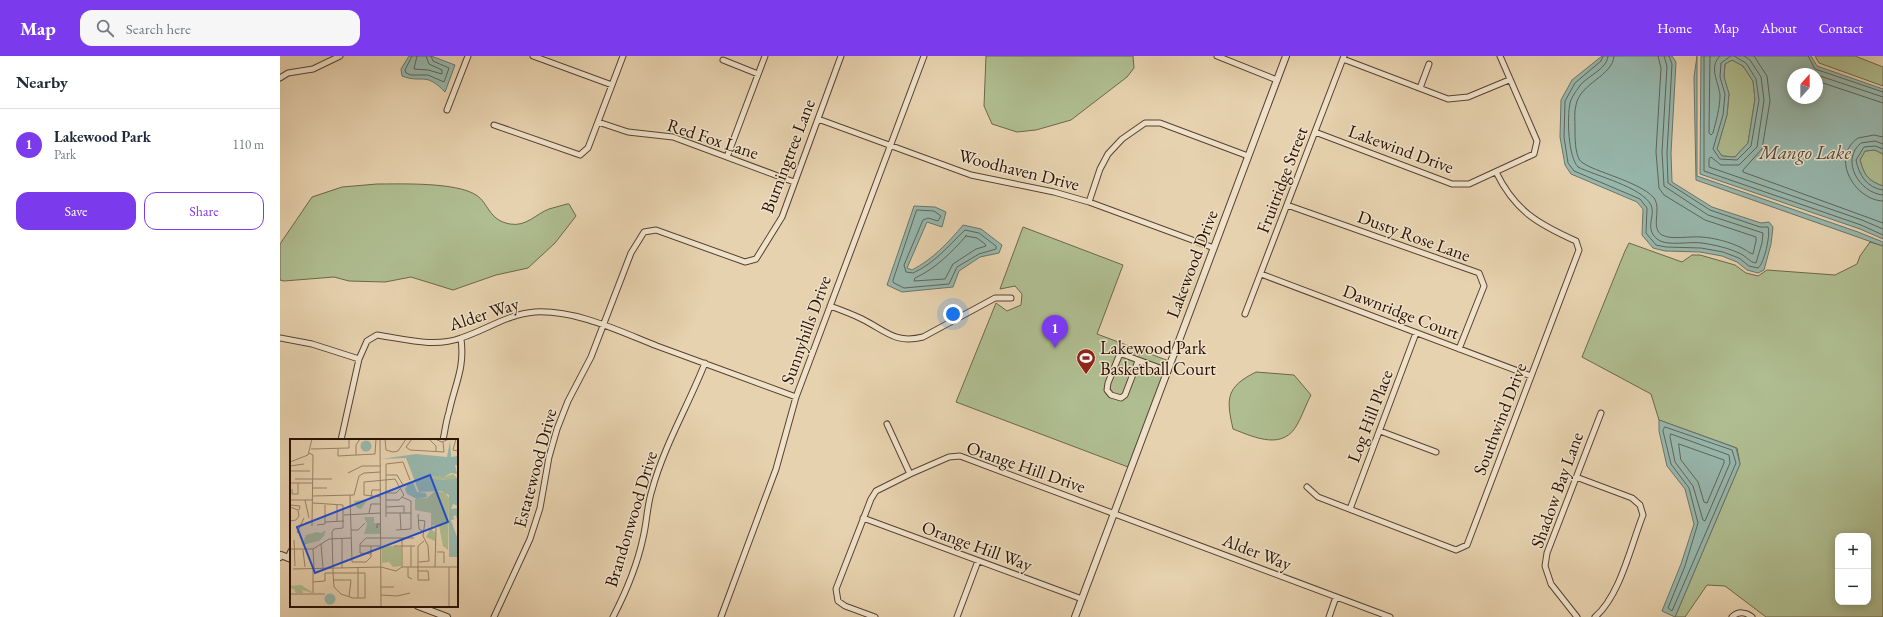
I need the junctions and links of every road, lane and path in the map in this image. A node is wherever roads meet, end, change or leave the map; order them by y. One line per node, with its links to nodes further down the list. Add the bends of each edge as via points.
1 (340, 56): 15 (street, via 313,69 288,73)
2 (468, 56): 20 (street)
3 (533, 56): 18 (street)
4 (622, 56): 18 (street)
5 (765, 56): 14 (street)
6 (841, 56): 21 (street, Burningtree Lane)
7 (924, 56): 25 (street, Sunnyhills Drive)
8 (1216, 56): 16 (street)
9 (1286, 56): 16 (street, Lakewood Drive)
10 (1500, 56): 17 (street, Lakewind Drive)
11 (1344, 57): 19 (street); 24 (street, Fruitridge Street)
12 (723, 60): 14 (street)
13 (1429, 64): 19 (street)
14 (758, 74): 27 (street)
15 (280, 78)
16 (1277, 80): 26 (street, Lakewood Drive)
17 (1509, 80): 19 (street, via 1468,97 1448,99); 28 (street, Lakewind Drive, via 1537,142 1534,154)
18 (612, 85): 22 (street)
19 (1420, 88)
20 (447, 110)
21 (818, 119): 25 (street, Woodhaven Drive); 29 (street, Burningtree Lane)
22 (598, 122): 23 (street, via 588,148 580,155); 27 (street, Red Fox Lane, via 628,132 673,136)
23 (494, 125)
24 (1315, 132): 28 (street, Lakewind Drive, via 1452,184 1469,184); 31 (street, Fruitridge Street)
25 (890, 147): 30 (street, Woodhaven Drive, via 971,175); 35 (street, Sunnyhills Drive)
26 (1248, 156): 30 (street, via 1160,124 1145,123 1122,139 1108,154); 32 (street, Lakewood Drive)
27 (727, 157): 29 (street, Red Fox Lane)
28 (1496, 172): 46 (street, Southwind Drive, via 1505,190 1523,210 1545,227 1576,241 1579,250)
29 (794, 182): 37 (street, Burningtree Lane, via 782,218 756,258 745,262 656,230 644,232 630,253)
30 (1089, 202): 32 (street, Woodhaven Drive)
31 (1287, 205): 33 (street, Fruitridge Street); 41 (street, Dusty Rose Lane, via 1478,274 1484,286)
32 (1214, 248): 45 (street, Lakewood Drive)
33 (1261, 274): 36 (street, Fruitridge Street); 38 (street, Dawnridge Court)
34 (1010, 298): 35 (street, via 996,298 923,337 910,340 896,338 862,319)
35 (830, 306): 47 (street, Sunnyhills Drive)
36 (1246, 314)
37 (604, 326): 40 (street, Alder Way, via 567,314 535,312 508,318); 44 (street, Alder Way); 67 (street, Estatewood Drive, via 557,429 540,508 530,539)
38 (1416, 333): 41 (street, Dawnridge Court); 50 (street, Log Hill Place)
39 (280, 338): 42 (street, via 312,344)
40 (460, 338): 42 (street, Alder Way, via 423,343 377,335 366,341); 52 (street, via 462,367)
41 (1459, 349): 46 (street, Dawnridge Court)
42 (359, 359): 51 (street, Alder Way)
43 (1138, 361): 43 (street, via 1122,354 1119,356 1108,383 1107,390 1111,395 1121,398 1125,395); 45 (street)
44 (705, 363): 47 (street, Alder Way); 68 (street, Brandonwood Drive, via 668,445 652,490 635,568)
45 (1168, 371): 58 (street, Lakewood Drive)
46 (1531, 376): 57 (street, Southwind Drive, via 1467,545 1456,550)
47 (796, 397): 69 (street, Sunnyhills Drive, via 776,469)
48 (1601, 413): 55 (street, Shadow Bay Lane)
49 (887, 424): 54 (street)
50 (1380, 431): 53 (street); 57 (street, Log Hill Place)
51 (341, 439)
52 (443, 439)
53 (1436, 452)
54 (910, 474): 58 (street, Orange Hill Drive, via 949,457 960,456); 59 (street, Orange Hill Drive, via 876,492)
55 (1576, 477): 75 (street, Shadow Bay Lane, via 1547,553 1545,566 1551,584); 76 (street, via 1632,498 1640,505 1642,515 1614,593)
56 (1307, 487): 57 (street, Southwind Drive, via 1318,497)
57 (1350, 509)
58 (1114, 514): 63 (street, Alder Way); 64 (street, Lakewood Drive)
59 (863, 518): 62 (street, Orange Hill Way); 70 (street, Orange Hill Drive, via 836,589 838,601)
60 (280, 556): 61 (street)
61 (290, 558)
62 (978, 561): 64 (street, Orange Hill Way); 71 (street)
63 (1336, 597): 73 (street); 74 (street, Alder Way)
64 (1082, 599): 72 (street, Lakewood Drive)
65 (421, 607): 66 (street)
66 (447, 617)
67 (494, 617)
68 (613, 617)
69 (721, 617)
70 (875, 617)
71 (957, 617)
72 (1075, 617)
73 (1329, 617)
74 (1390, 617)
75 (1577, 617)
76 (1595, 617)
77 (1732, 617): 78 (street, via 1743,612)
78 (1752, 617)

